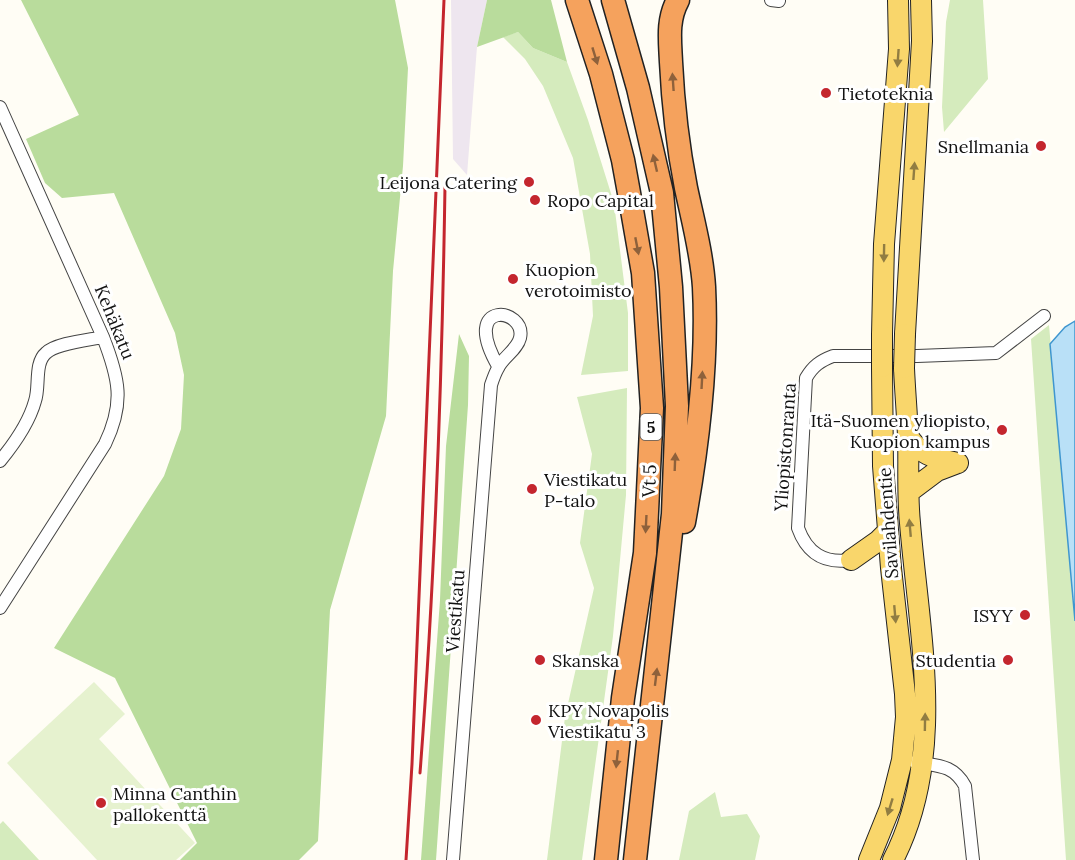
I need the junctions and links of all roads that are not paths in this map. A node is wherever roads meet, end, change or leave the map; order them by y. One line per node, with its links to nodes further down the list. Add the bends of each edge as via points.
1 (577, 0): 22 (highway, Vt 5 / 5, one-way to 22, via 623,160 643,273 652,408 645,553 623,698)
2 (613, 0): 16 (highway, Vt 5 / 5, one-way to 2, via 673,514 677,406 671,287 662,193)
3 (678, 0): 16 (highway, one-way to 3, via 692,482 703,348 704,286 681,162 672,82 670,23)
4 (898, 0): 13 (main road, Savilahdentie, one-way to 13, bridge, via 899,49 884,244 882,335 881,431)
5 (921, 0): 10 (main road, Savilahdentie, one-way to 5, bridge, via 905,334)
6 (0, 106): 8 (street, Kehäkatu)
7 (1044, 316): 14 (street, Yliopistonranta, via 996,353 833,356 812,368 806,378 798,528 803,542 813,552 830,561)
8 (103, 337): 11 (street, via 59,346 43,355 35,401 21,432); 17 (street, Kehäkatu, via 119,389 111,431)
9 (498, 366): 21 (street, Viestikatu, via 491,385)
10 (908, 436): 12 (main road, Savilahdentie); 12 (main road, via 924,453 958,462 937,471)
11 (0, 461)
12 (909, 492): 19 (main road, Savilahdentie, one-way to 12, via 926,720 924,675)
13 (888, 531): 14 (main road); 15 (main road, Savilahdentie)
14 (851, 560): 15 (main road, via 880,559)
15 (891, 568): 18 (main road, Savilahdentie, one-way to 18, via 905,694)
16 (664, 602): 23 (highway, Vt 5 / 5, one-way to 16)
17 (0, 608)
18 (902, 759): 19 (street); 24 (main road, Savilahdentie, one-way to 24, via 890,808)
19 (922, 764): 20 (street, via 942,766 959,776 965,786); 25 (main road, Savilahdentie, via 907,825)
20 (973, 855)
21 (453, 860)
22 (606, 860)
23 (635, 860)
24 (869, 860)
25 (893, 860)

